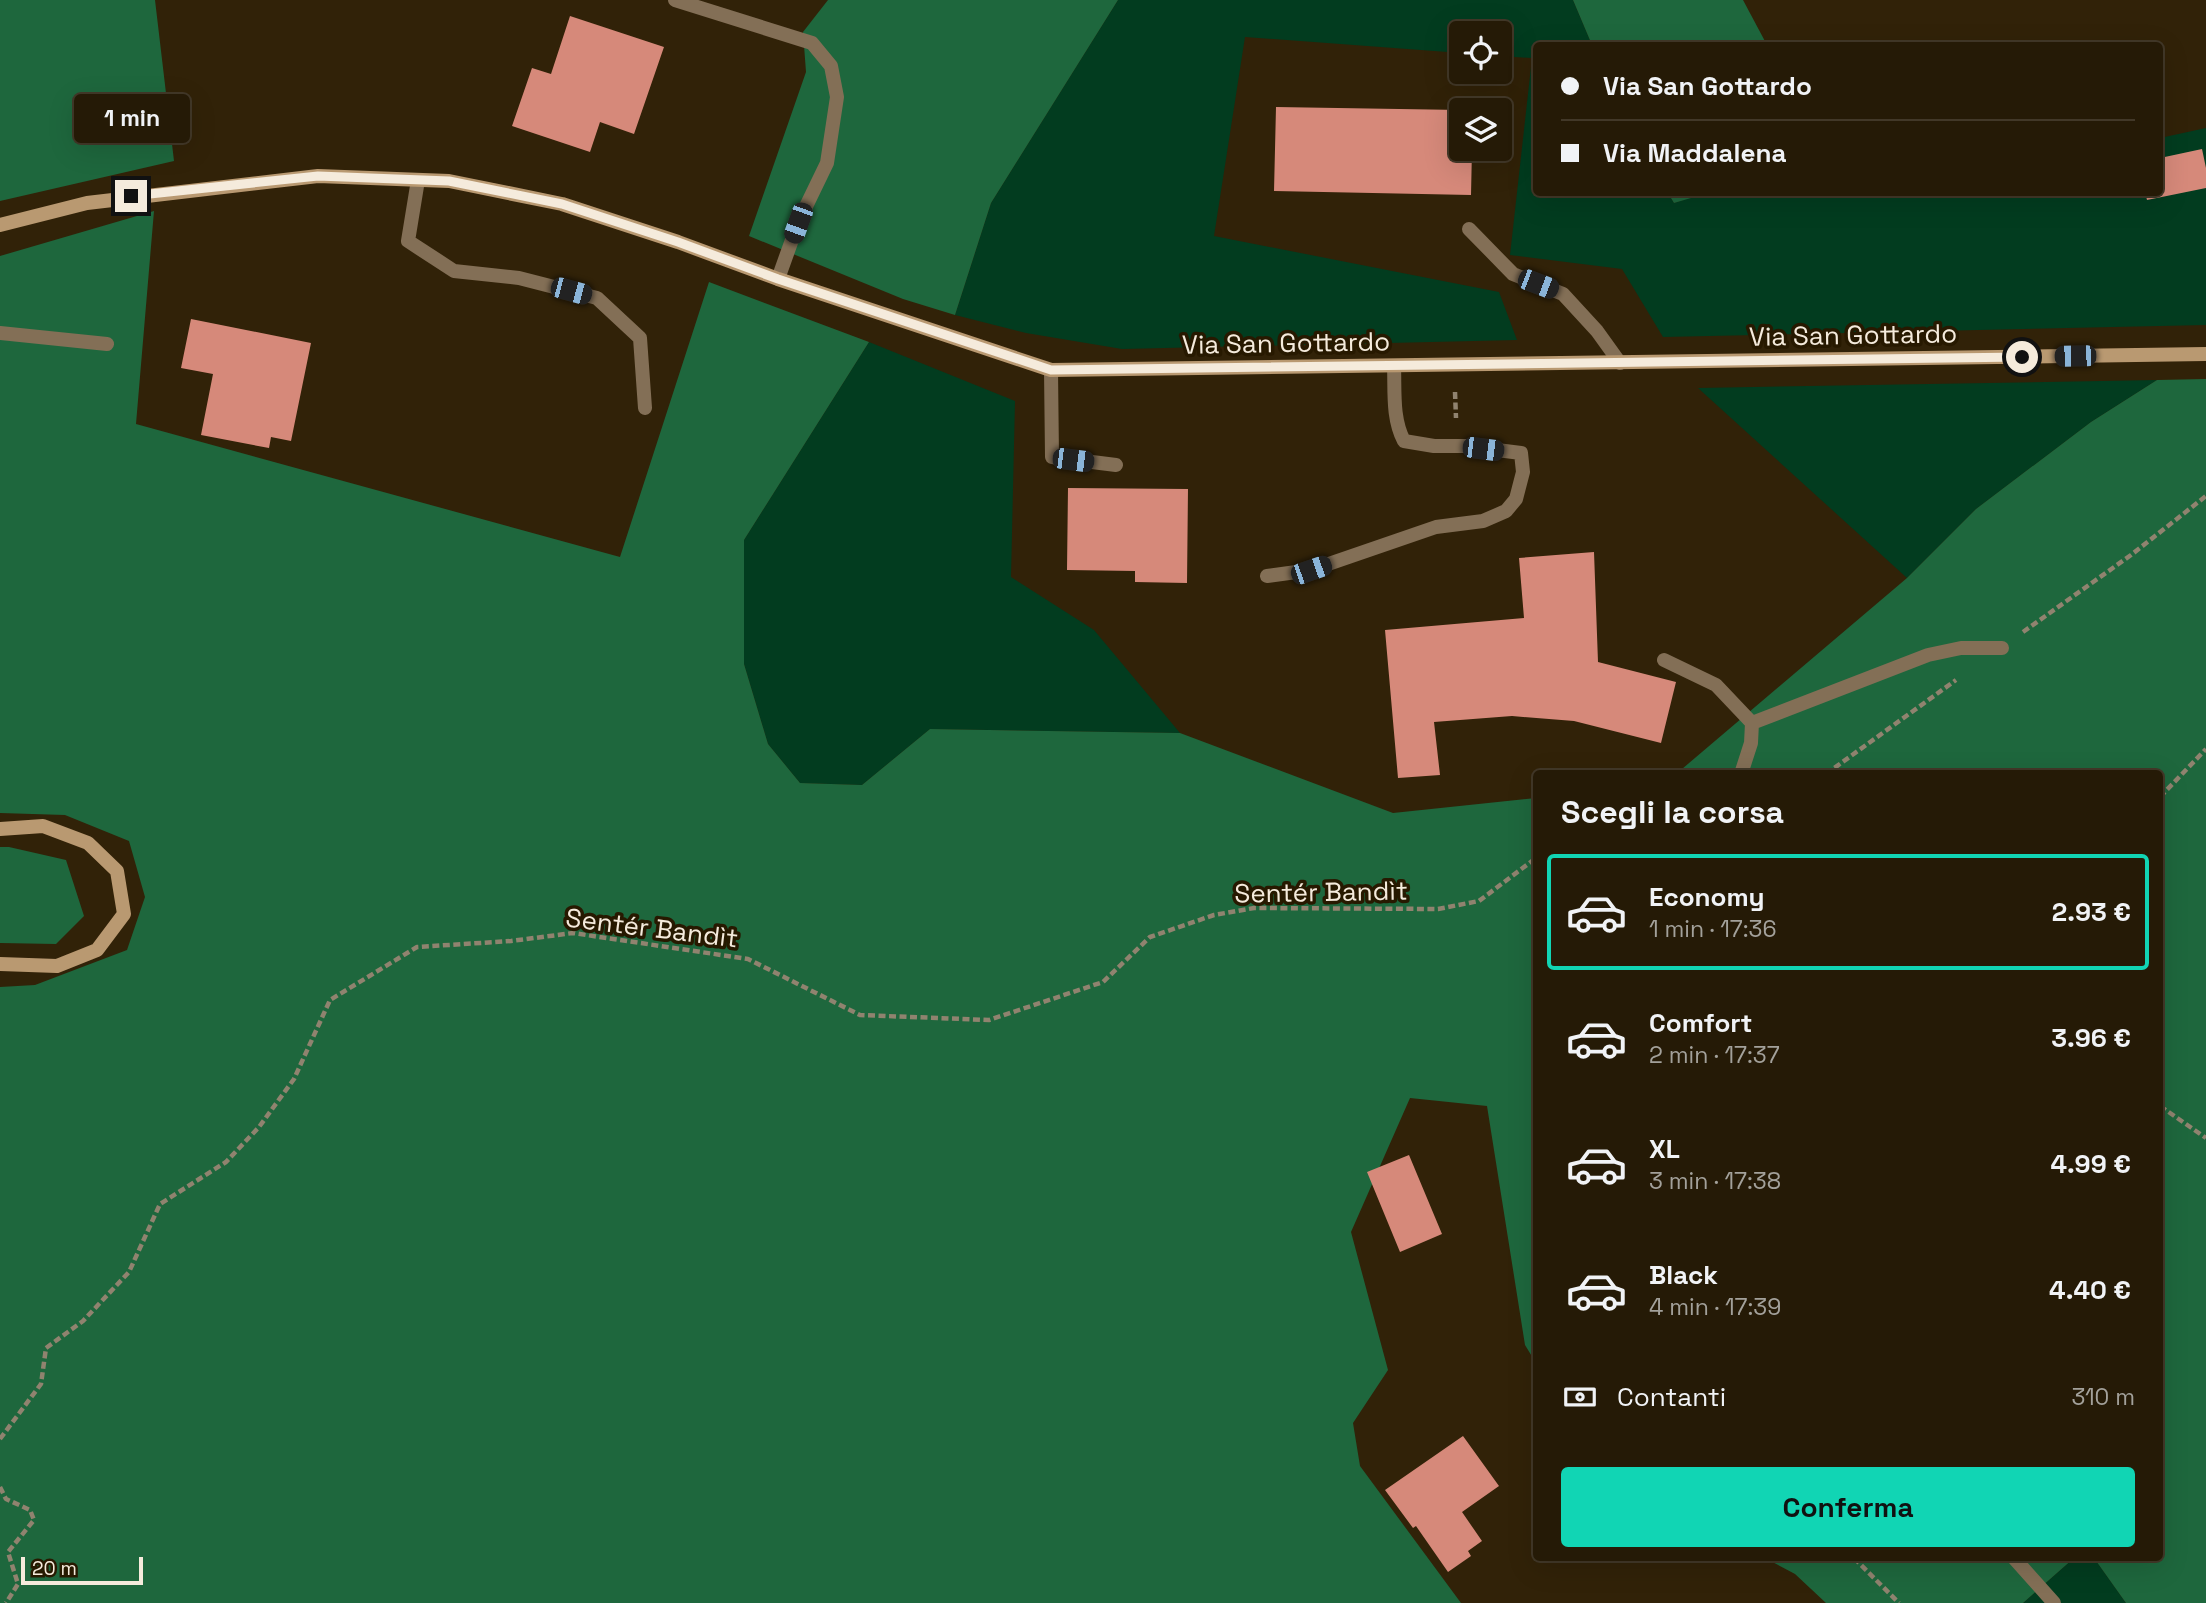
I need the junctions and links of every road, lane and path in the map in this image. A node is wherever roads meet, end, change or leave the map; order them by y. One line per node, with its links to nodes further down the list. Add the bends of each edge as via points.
1 (675, 0): 5 (street, via 812,43 831,66 837,97 827,163)
2 (418, 180): 3 (street, Via San Gottardo, via 318,176 154,193 87,203); 5 (street, Via San Gottardo, via 449,181 562,204); 13 (street, via 408,241 454,271 519,278 597,298 639,338)
3 (0, 225)
4 (1469, 229): 9 (street, via 1513,274 1563,294)
5 (778, 279): 12 (street, Via San Gottardo)
6 (0, 333): 7 (street)
7 (107, 344)
8 (2206, 354): 9 (street, Via San Gottardo)
9 (1620, 363): 10 (street, Via San Gottardo)
10 (1454, 365): 11 (street, Via San Gottardo); 14 (path)
11 (1394, 366): 12 (street, Via San Gottardo); 14 (street, via 1396,415 1405,441)
12 (1051, 370): 15 (street, via 1052,457)
13 (645, 408)
14 (1457, 447): 18 (street, via 1521,453 1523,472 1516,499 1506,511 1483,520 1436,527 1311,570)
15 (1116, 465)
16 (2206, 496): 17 (path)
17 (2131, 555)
18 (1266, 576)
19 (2002, 648): 21 (street, via 1961,648 1928,656)
20 (1664, 660): 21 (street, via 1716,685)
21 (1752, 723): 23 (street)
22 (2206, 749): 24 (path)
23 (1742, 770)
24 (2163, 794)
25 (0, 829): 27 (street, via 43,826 88,844 117,871 124,914 97,950 57,966)
26 (1533, 860): 30 (path, Sentér Bandìt, via 1479,901 1438,909 1254,908 1214,915 1150,937 1103,982 989,1020 860,1015 748,959 573,933 417,947 330,1000 294,1079 259,1127 226,1162 160,1204 129,1272 83,1321 46,1348 41,1384)
27 (0, 964)
28 (2163, 1108): 29 (path)
29 (2206, 1138)
30 (0, 1439)
31 (0, 1487): 34 (path, via 6,1499 30,1510 34,1520 8,1552 18,1584)
32 (1857, 1561): 35 (path)
33 (2017, 1561): 36 (street)
34 (6, 1603)
35 (1899, 1603)
36 (2054, 1603)

